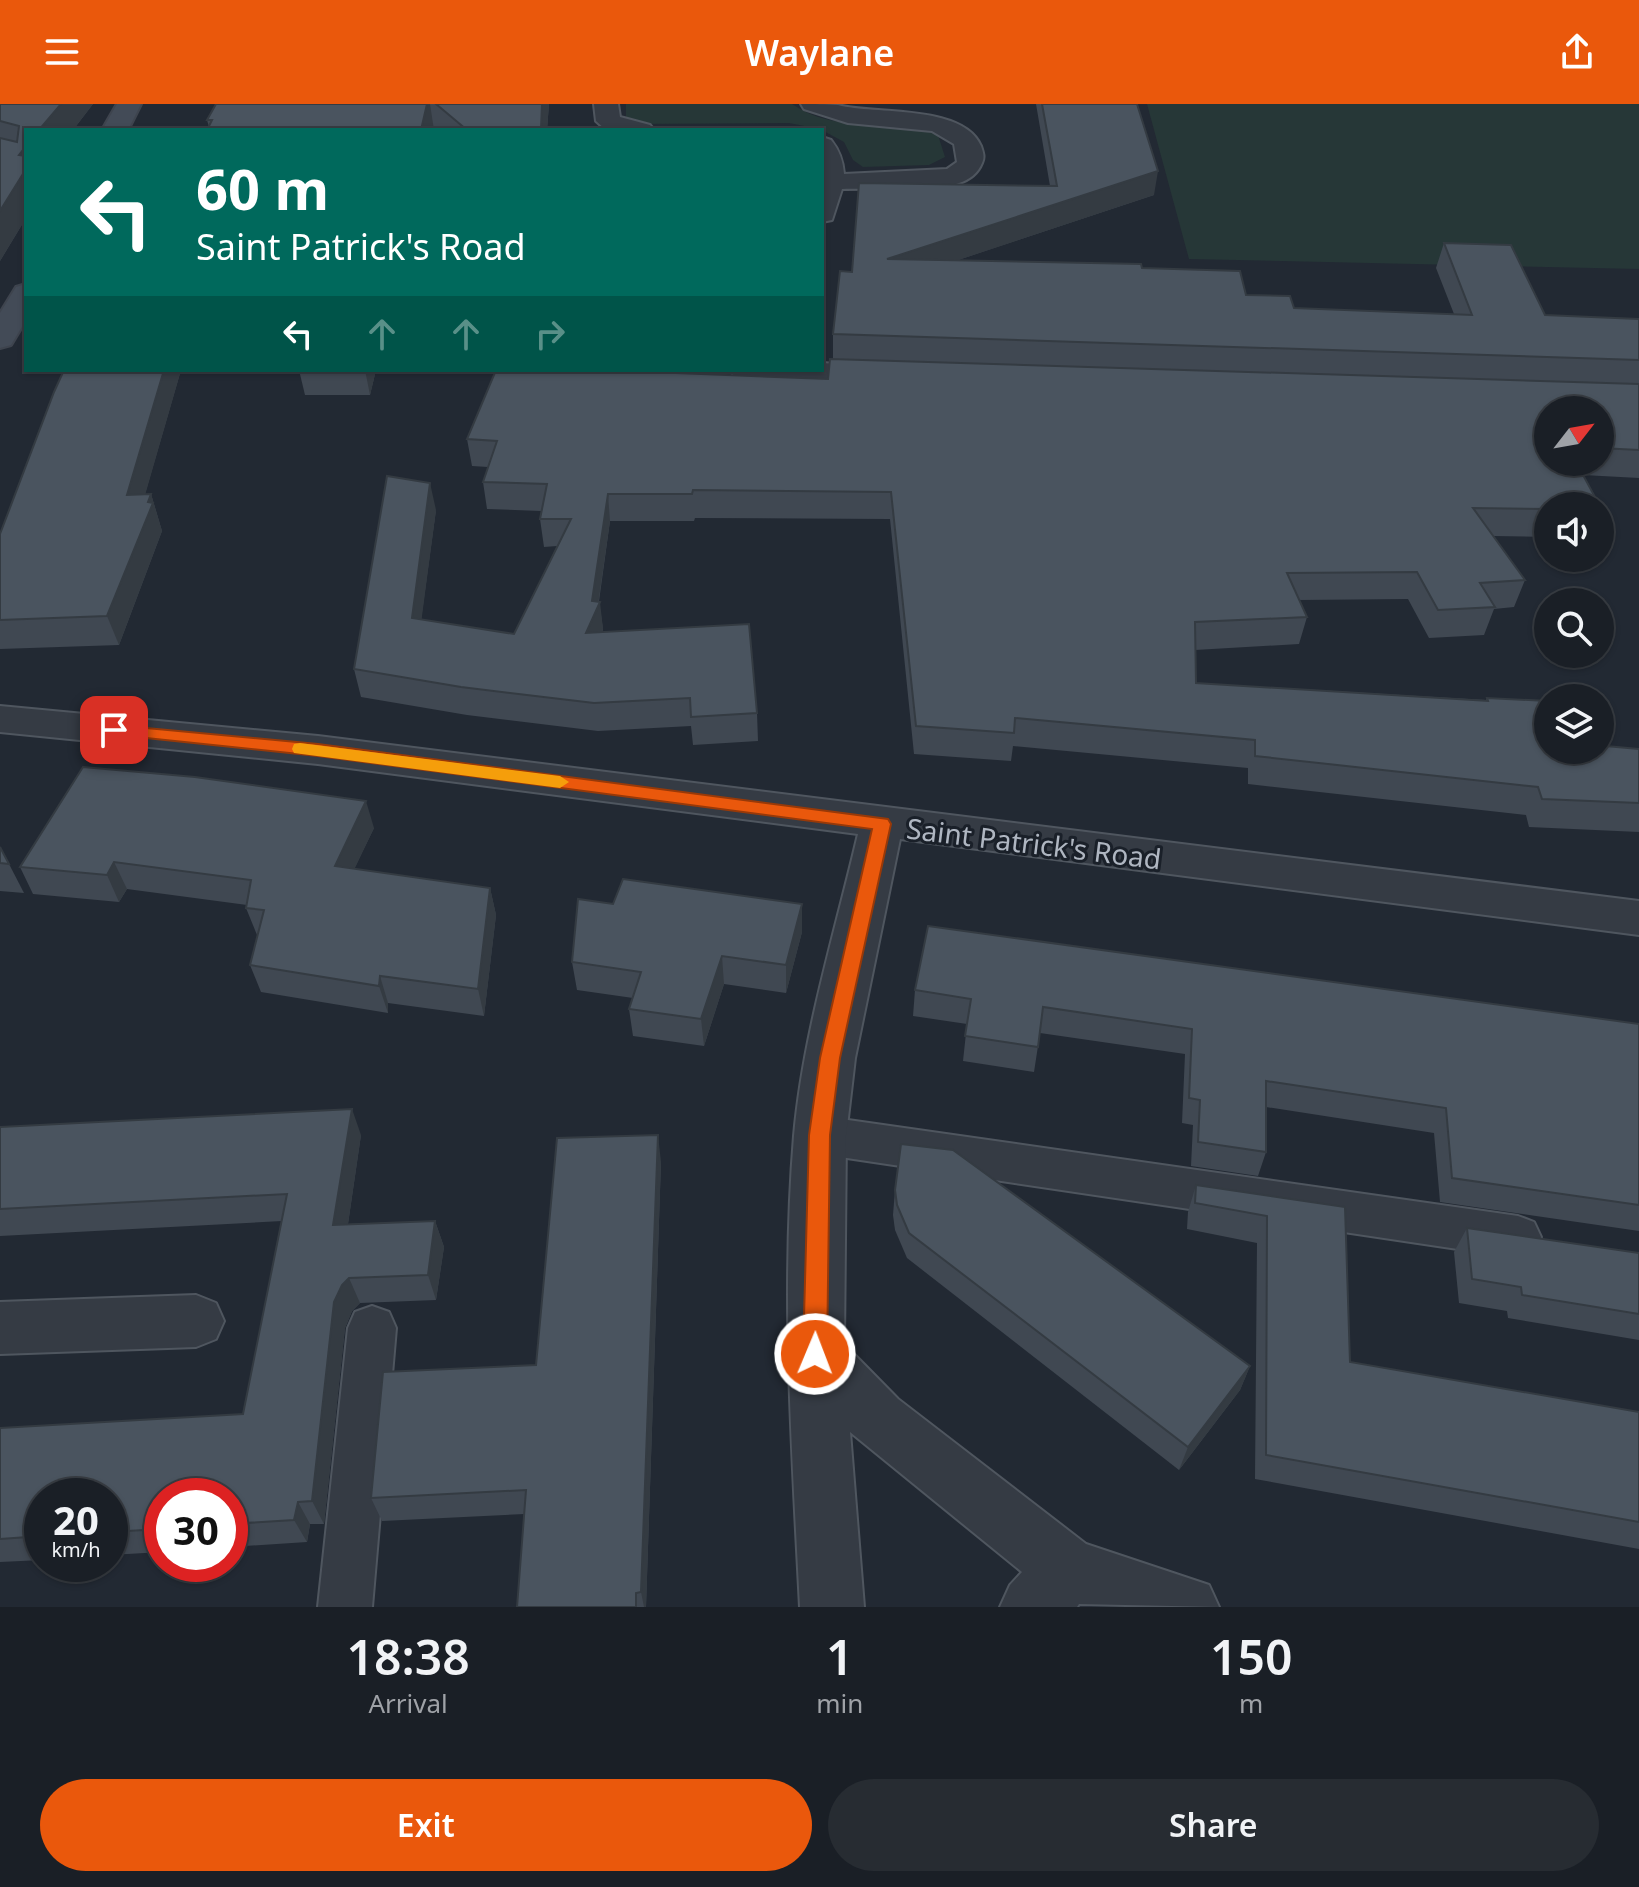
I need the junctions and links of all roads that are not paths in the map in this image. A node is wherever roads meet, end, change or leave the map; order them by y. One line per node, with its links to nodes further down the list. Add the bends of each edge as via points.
1 (129, 104): 4 (main road)
2 (606, 104): 5 (street, via 608,121)
3 (813, 104): 7 (street, via 847,116 939,125 971,150 971,161 953,177)
4 (116, 128)
5 (621, 128)
6 (824, 148): 7 (street, via 831,158)
7 (831, 182): 8 (street)
8 (824, 207)
9 (24, 297): 10 (main road)
10 (9, 326)
11 (807, 372): 12 (street)
12 (912, 376)
13 (0, 719): 14 (street, Saint Patrick's Road, via 318,750)
14 (882, 824): 15 (street, Saint Patrick's Road); 16 (street, via 830,1058)
15 (1639, 918)
16 (820, 1135): 17 (lane); 21 (street)
17 (1560, 1244)
18 (196, 1321): 19 (street)
19 (0, 1328)
20 (372, 1328): 23 (lane)
21 (815, 1354): 22 (street); 24 (street)
22 (1050, 1589): 25 (street)
23 (345, 1607)
24 (832, 1607)
25 (1187, 1607)

